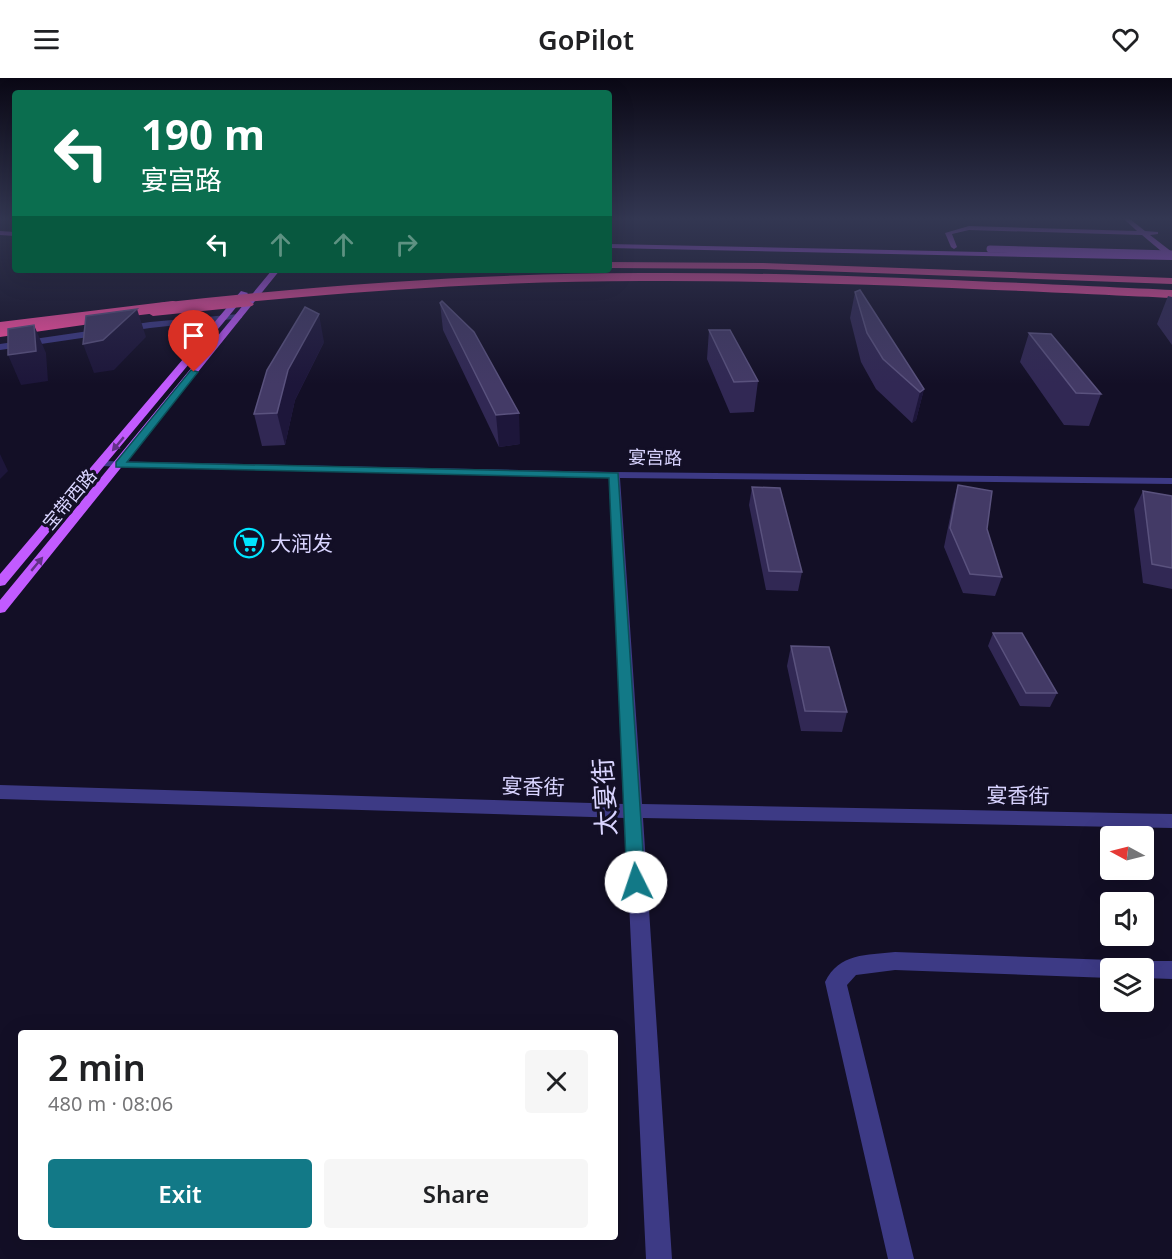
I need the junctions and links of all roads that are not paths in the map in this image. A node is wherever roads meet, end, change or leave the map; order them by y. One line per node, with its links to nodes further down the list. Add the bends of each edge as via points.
1 (261, 274): 11 (main road, 宝带西路)
2 (273, 274): 12 (main road, 宝带西路)
3 (425, 274): 7 (highway)
4 (473, 274): 7 (highway)
5 (817, 274): 9 (highway)
6 (963, 274): 8 (highway)
7 (367, 280): 15 (highway)
8 (1172, 281)
9 (1172, 286)
10 (1172, 294): 16 (highway, bridge, via 778,279 567,277 301,292)
11 (236, 303): 12 (highway); 13 (main road, 宝带西路); 17 (highway)
12 (249, 303): 14 (main road, 宝带西路)
13 (225, 316): 14 (street); 18 (street); 19 (main road, 宝带西路, one-way to 19)
14 (239, 316): 20 (main road, 宝带西路)
15 (0, 319)
16 (0, 327)
17 (0, 334)
18 (0, 346)
19 (101, 464): 20 (street, 宴宫路); 23 (main road, 宝带西路)
20 (119, 465): 21 (street, 宴宫路); 24 (main road, 宝带西路, one-way to 20)
21 (614, 475): 22 (street, 宴宫路); 26 (street, 太宴街)
22 (1172, 481)
23 (0, 582)
24 (0, 609)
25 (0, 792): 26 (street, 宴香街)
26 (632, 811): 27 (street, 宴香街); 31 (street, 太宴街)
27 (1172, 820)
28 (1100, 968): 32 (street, via 895,961 851,966 836,982)
29 (1154, 969): 30 (street)
30 (1172, 970)
31 (659, 1259)
32 (900, 1259)

